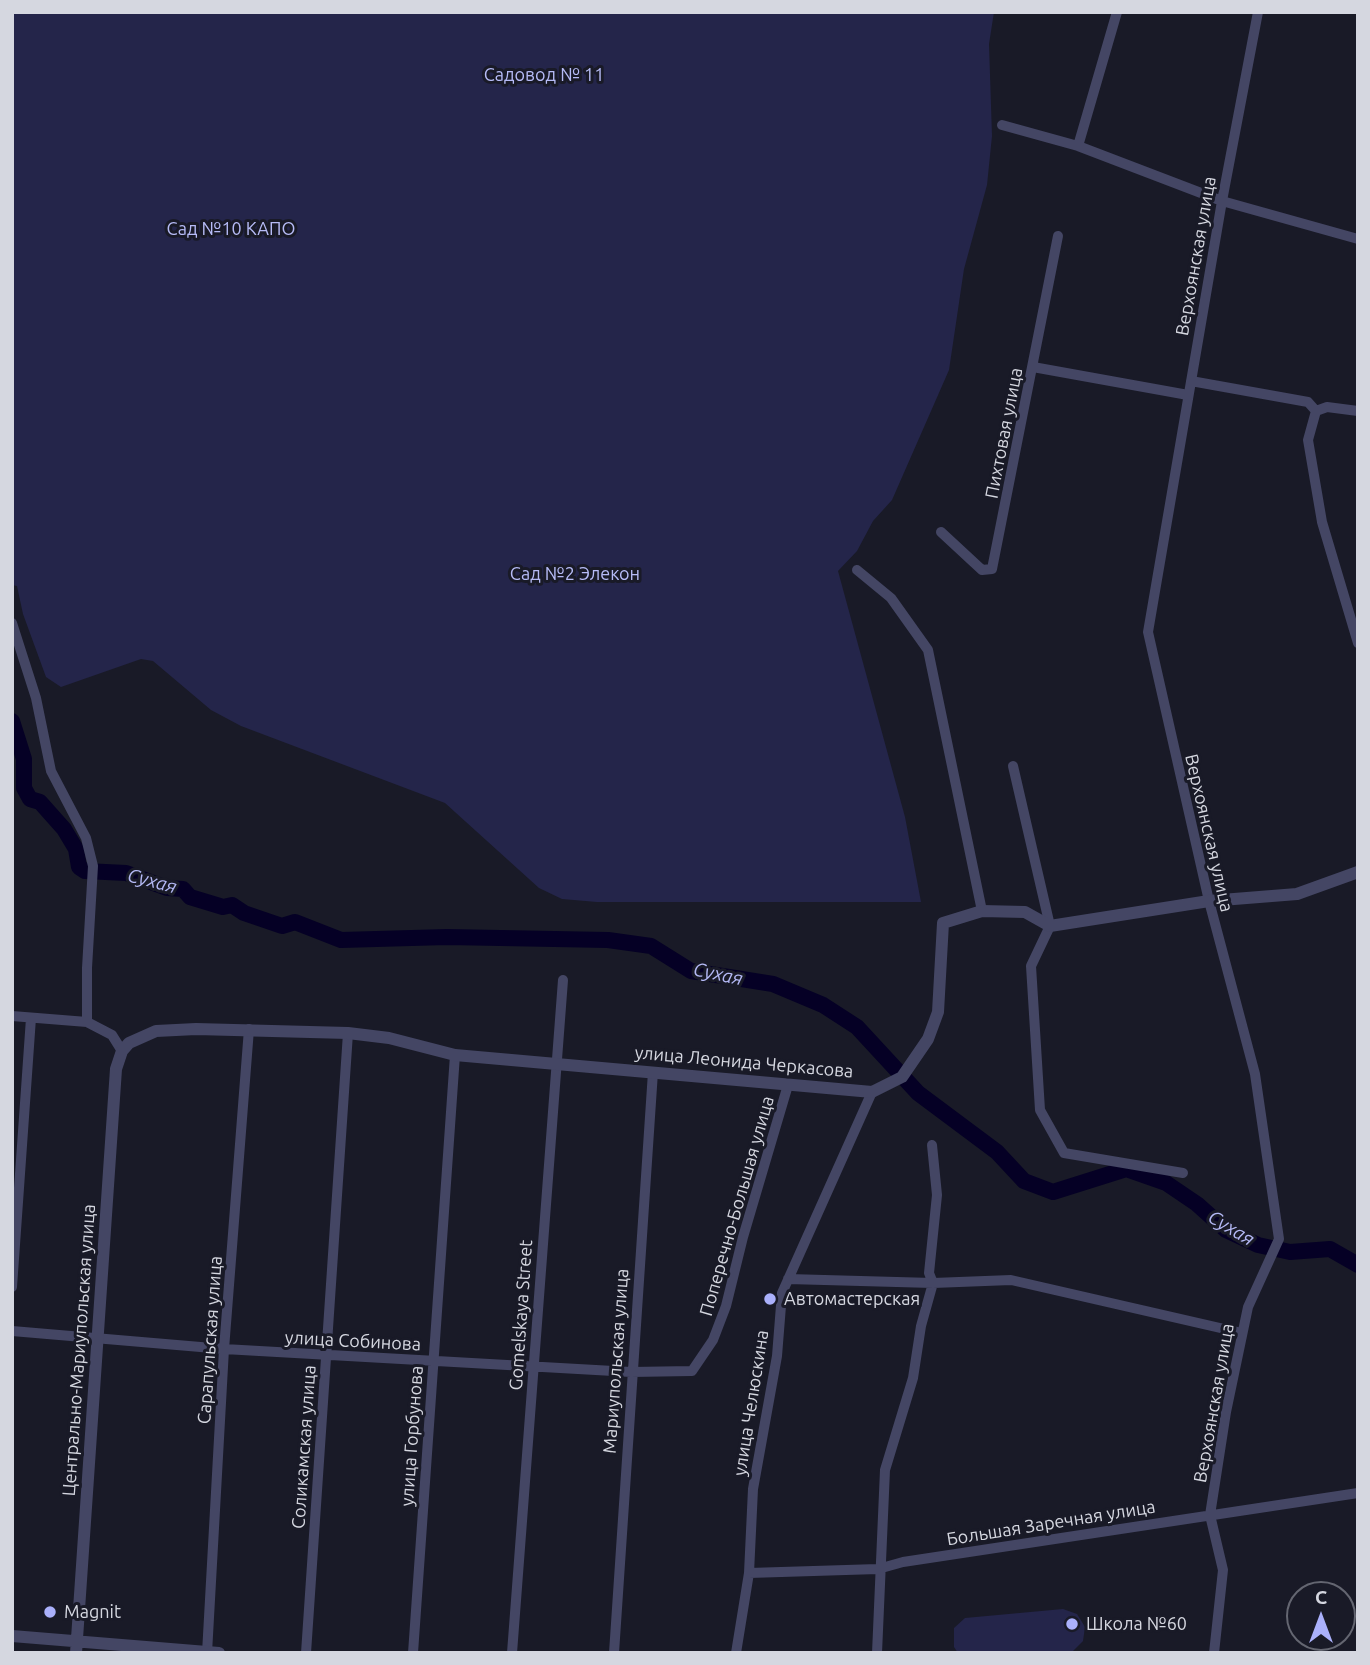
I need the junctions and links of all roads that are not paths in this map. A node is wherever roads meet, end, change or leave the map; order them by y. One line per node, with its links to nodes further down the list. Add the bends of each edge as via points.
1 (1116, 12): 4 (street)
2 (1258, 12): 5 (street, Верхоянская улица)
3 (1002, 125): 4 (street)
4 (1078, 146): 5 (street)
5 (1222, 201): 7 (street); 9 (street, Верхоянская улица)
6 (1058, 236): 8 (street, Пихтовая улица)
7 (1358, 239)
8 (1033, 367): 10 (street); 13 (street, Пихтовая улица, via 992,569 982,570)
9 (1191, 381): 10 (street, Верхоянская улица); 11 (street, via 1308,402)
10 (1188, 395): 19 (street, Верхоянская улица, via 1148,632)
11 (1316, 411): 12 (street, via 1327,407); 16 (street, via 1308,440 1322,522)
12 (1358, 411)
13 (941, 532)
14 (857, 570): 20 (street, via 891,598 928,650)
15 (12, 623): 25 (street, via 36,698 51,771 86,838 93,866)
16 (1358, 643)
17 (1013, 766): 21 (street)
18 (1358, 872): 19 (street, via 1297,894)
19 (1209, 901): 21 (street); 40 (street, Верхоянская улица, via 1255,1074 1279,1239 1248,1307)
20 (982, 911): 21 (street, улица Леонида Черкасова, via 1025,912); 33 (street, улица Леонида Черкасова, via 943,923 938,1012 928,1039 909,1069 891,1084)
21 (1051, 926): 35 (street, via 1031,966 1040,1110 1064,1153)
22 (563, 980): 30 (street, Gomelskaya Street)
23 (12, 1016): 24 (street)
24 (31, 1018): 25 (street); 38 (street)
25 (88, 1022): 28 (street, via 112,1034)
26 (249, 1029): 27 (street, улица Леонида Черкасова); 28 (street, улица Леонида Черкасова, via 156,1031 141,1035); 42 (street, Сарапульская улица)
27 (348, 1033): 29 (street, улица Леонида Черкасова); 43 (street, Соликамская улица)
28 (122, 1051): 41 (street, Центрально-Мариупольская улица, via 116,1069)
29 (455, 1055): 30 (street, улица Леонида Черкасова); 44 (street, улица Горбунова)
30 (555, 1061): 31 (street, улица Леонида Черкасова); 45 (street, Gomelskaya Street)
31 (653, 1072): 32 (street, улица Леонида Черкасова); 47 (street, Мариупольская улица)
32 (788, 1085): 33 (street, улица Леонида Черкасова); 46 (street, Поперечно-Большая улица, via 726,1306 713,1340)
33 (872, 1091): 36 (street, улица Челюскина)
34 (932, 1145): 37 (street, via 937,1195 929,1273)
35 (1183, 1173)
36 (788, 1279): 37 (street); 51 (street, улица Челюскина, via 782,1293 777,1356 753,1489)
37 (933, 1283): 40 (street, via 1011,1280); 50 (street, via 913,1378 885,1470)
38 (12, 1287)
39 (12, 1331): 41 (street, улица Собинова)
40 (1242, 1332): 49 (street, Верхоянская улица)
41 (98, 1338): 42 (street, улица Собинова); 53 (street, Центрально-Мариупольская улица)
42 (224, 1349): 43 (street, улица Собинова); 54 (street, Сарапульская улица)
43 (326, 1355): 44 (street, улица Собинова); 55 (street, Соликамская улица)
44 (433, 1361): 45 (street, улица Собинова); 56 (street, улица Горбунова)
45 (534, 1367): 47 (street, улица Собинова); 57 (street, Gomelskaya Street)
46 (692, 1371): 47 (street, улица Собинова)
47 (631, 1372): 58 (street, Мариупольская улица)
48 (1358, 1493): 49 (street, Большая Заречная улица)
49 (1210, 1515): 50 (street, Большая Заречная улица); 61 (street, Верхоянская улица, via 1223,1570)
50 (878, 1569): 51 (street, Большая Заречная улица); 60 (street)
51 (749, 1573): 59 (street, улица Челюскина)
52 (12, 1636): 53 (street)
53 (76, 1646): 54 (street)
54 (211, 1652)
55 (306, 1653)
56 (413, 1653)
57 (512, 1653)
58 (614, 1653)
59 (736, 1653)
60 (877, 1653)
61 (1214, 1653)

